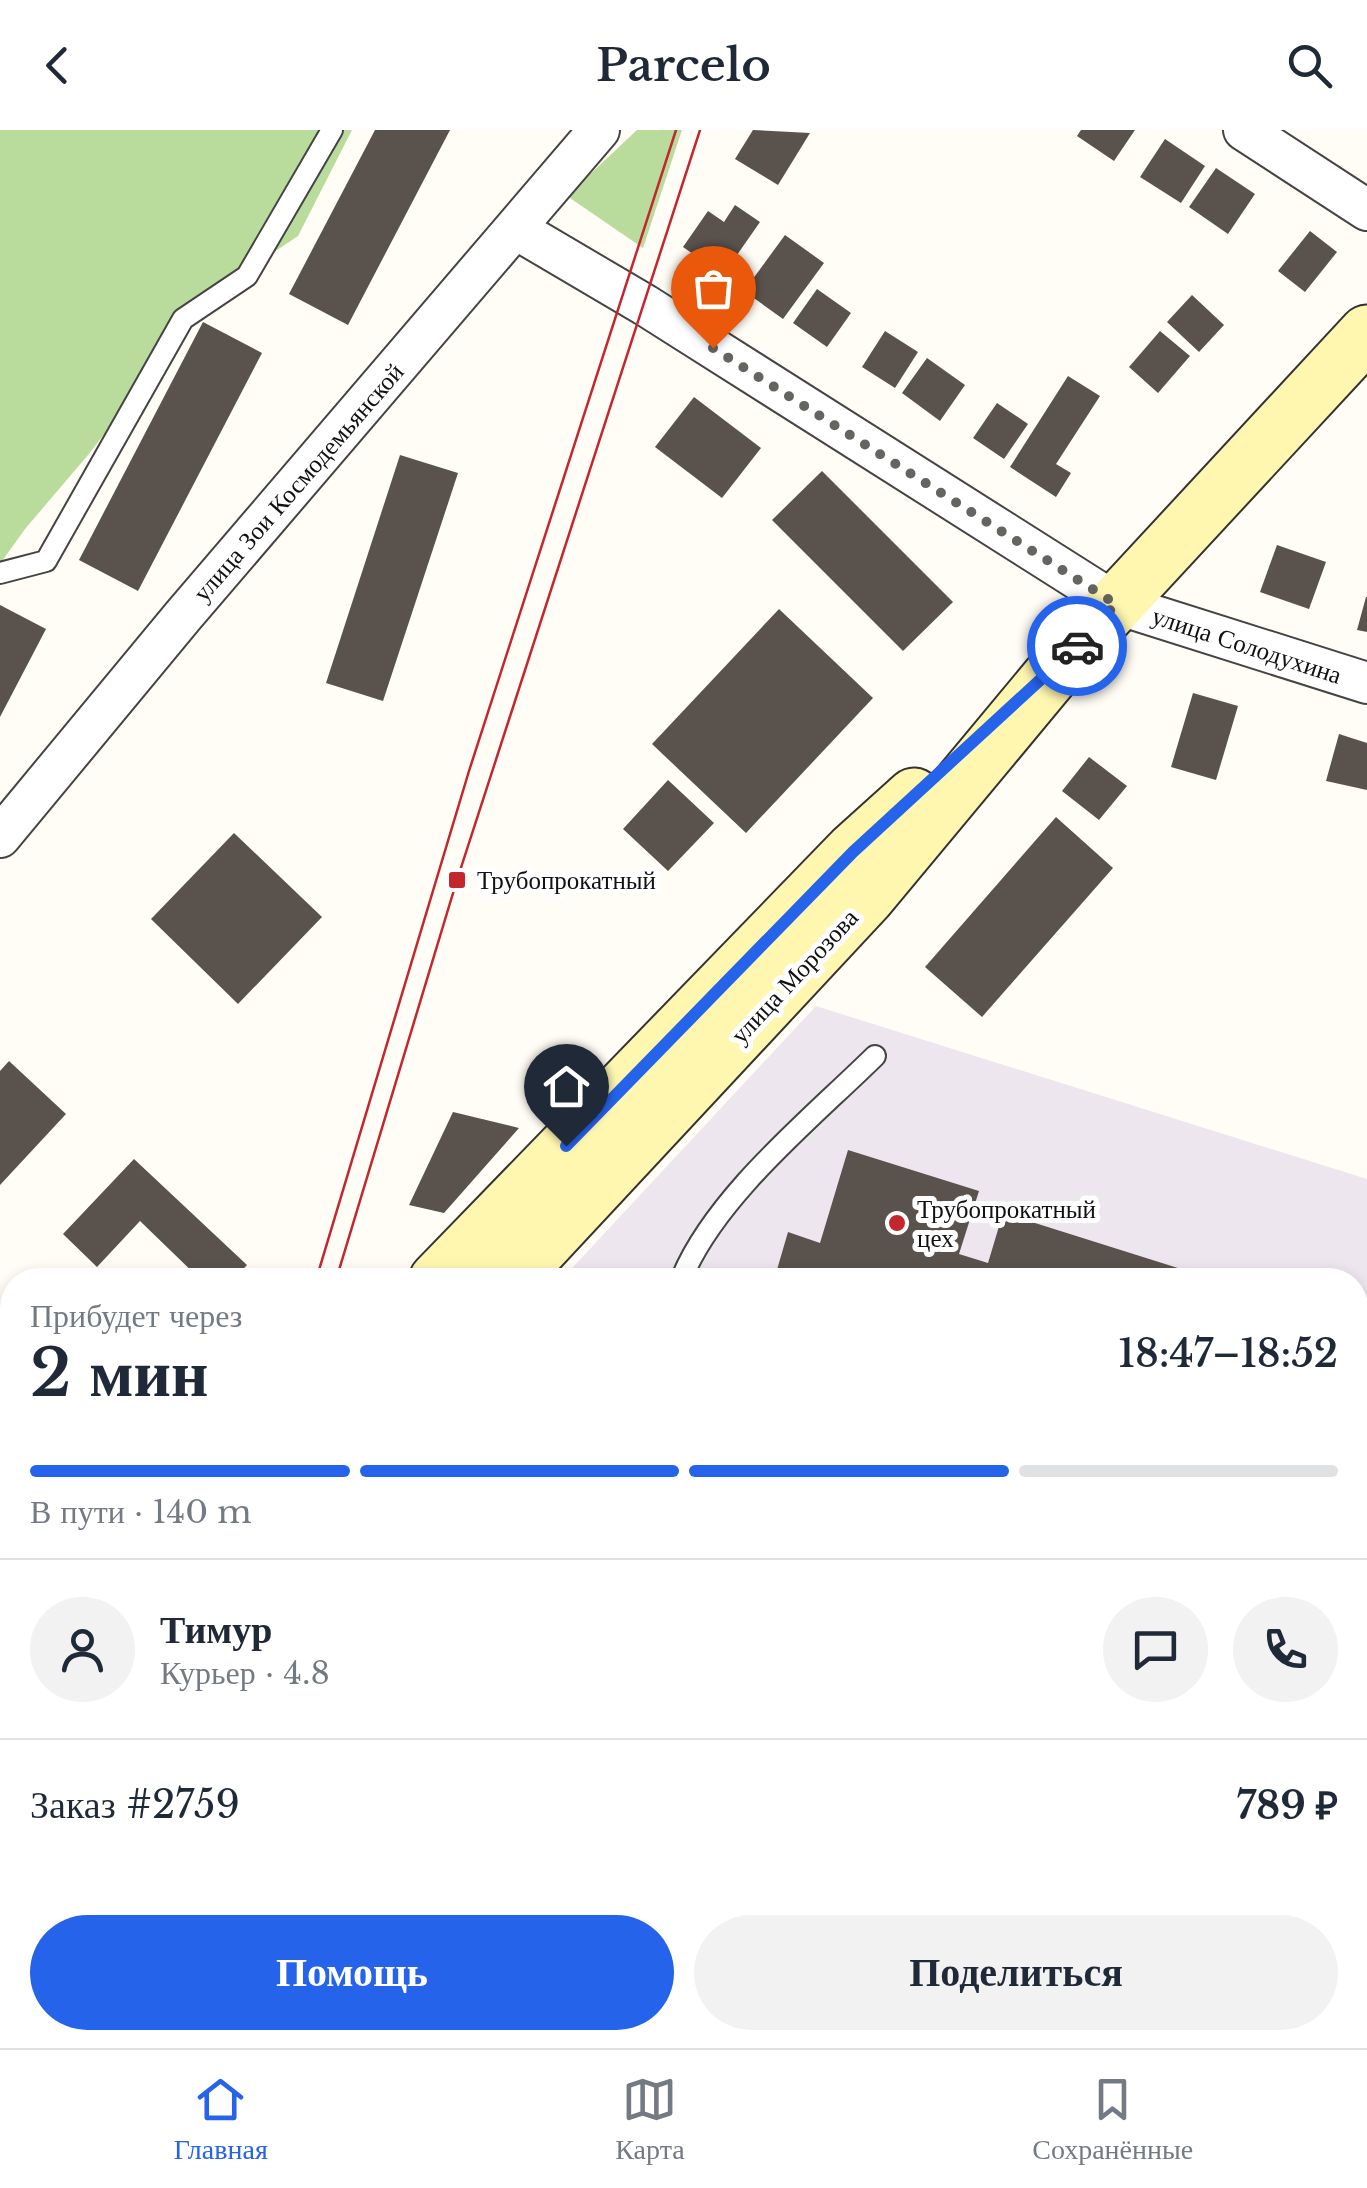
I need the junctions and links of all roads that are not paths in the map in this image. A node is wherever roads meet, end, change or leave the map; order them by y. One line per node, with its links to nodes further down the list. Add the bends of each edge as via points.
1 (332, 130): 7 (lane, via 247,276 183,319 46,561)
2 (599, 130): 5 (street, улица Зои Космодемьянской)
3 (1244, 130): 4 (street)
4 (1367, 210)
5 (516, 229): 8 (street, улица Солодухина); 11 (street, улица Зои Космодемьянской)
6 (1367, 333): 8 (main road, улица Морозова)
7 (0, 574)
8 (1116, 604): 9 (main road, улица Морозова); 10 (street, улица Солодухина)
9 (1064, 660): 13 (main road, улица Морозова, via 853,852); 14 (main road, улица Морозова, via 867,897)
10 (1367, 683)
11 (0, 837)
12 (875, 1056): 15 (lane, via 715,1218)
13 (449, 1268)
14 (521, 1268)
15 (686, 1268)

